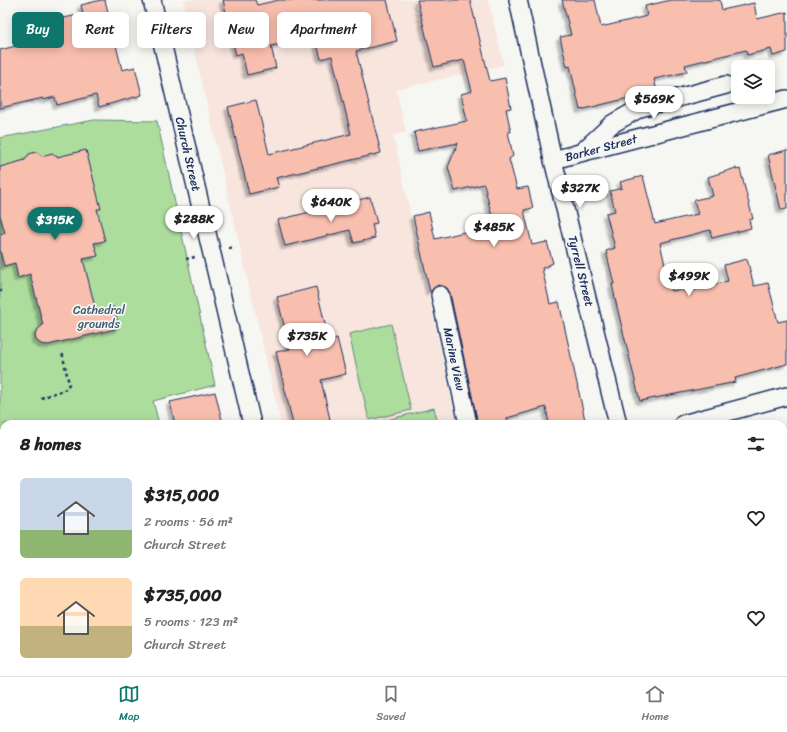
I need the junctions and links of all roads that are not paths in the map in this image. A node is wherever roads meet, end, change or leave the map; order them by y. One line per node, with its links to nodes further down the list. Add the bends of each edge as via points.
1 (152, 0): 9 (street, Church Street)
2 (518, 0): 6 (street, Tyrrell Street)
3 (726, 85): 5 (street, via 640,108 612,124)
4 (787, 99): 5 (street, Barker Street)
5 (580, 153): 6 (street, Barker Street)
6 (553, 160): 11 (street, Tyrrell Street)
7 (440, 295): 10 (street, Marine View)
8 (787, 396): 12 (street)
9 (251, 420)
10 (467, 420)
11 (617, 420)
12 (698, 420)

